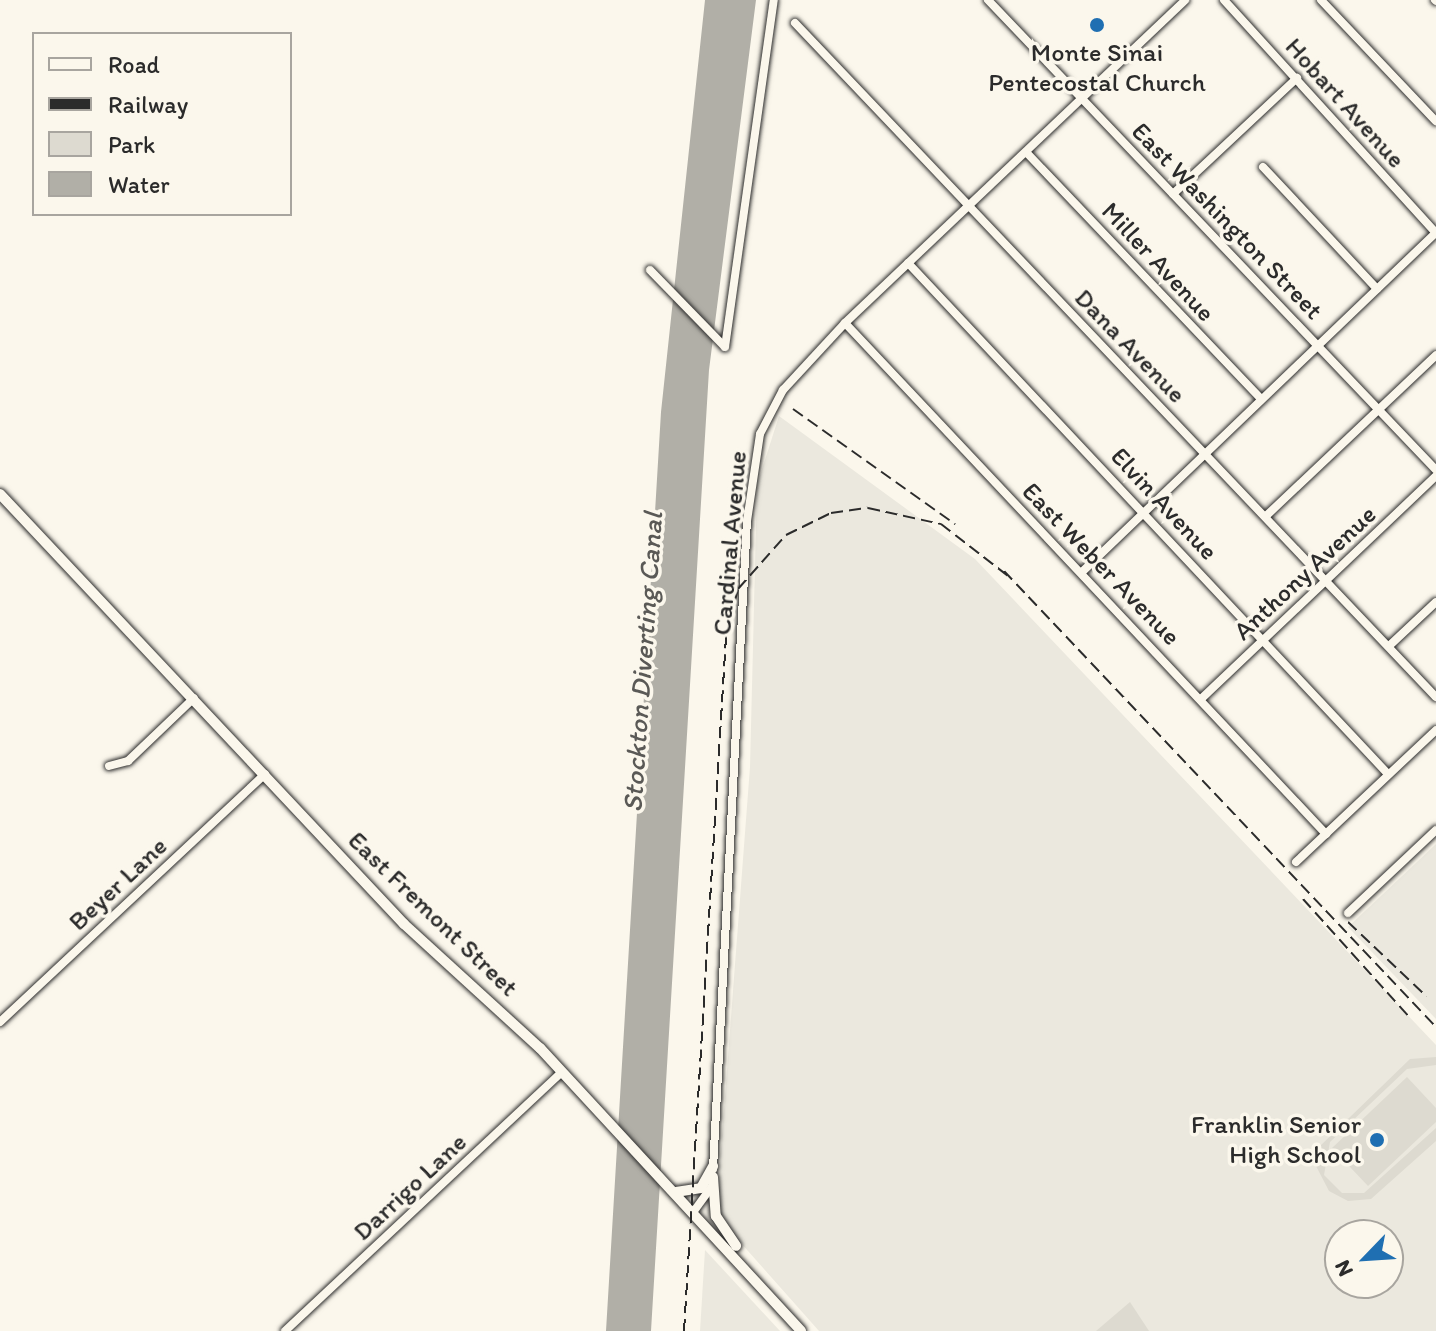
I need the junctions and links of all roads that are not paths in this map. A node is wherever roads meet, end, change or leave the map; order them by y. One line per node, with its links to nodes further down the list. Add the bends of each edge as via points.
1 (774, 0): 16 (street, via 725,347)
2 (988, 0): 8 (street, East Washington Street)
3 (1185, 0): 8 (street, Cardinal Avenue)
4 (1224, 0): 7 (street, Hobart Avenue)
5 (1321, 0): 9 (street)
6 (795, 23): 13 (street, Dana Avenue)
7 (1297, 78): 12 (street); 14 (street, Hobart Avenue)
8 (1082, 99): 10 (street, Cardinal Avenue); 12 (street, East Washington Street)
9 (1436, 121)
10 (1026, 152): 13 (street, Cardinal Avenue); 21 (street, Miller Avenue)
11 (1263, 167): 17 (street)
12 (1173, 194): 19 (street, East Washington Street)
13 (969, 206): 15 (street, Cardinal Avenue); 23 (street, Dana Avenue)
14 (1436, 233): 17 (street)
15 (908, 263): 18 (street, Cardinal Avenue); 26 (street, Elvin Avenue)
16 (650, 270)
17 (1377, 289): 19 (street)
18 (845, 323): 28 (street, East Weber Avenue); 46 (street, Cardinal Avenue, via 778,398 752,460)
19 (1318, 346): 21 (street); 22 (street, East Washington Street)
20 (1436, 355): 22 (street)
21 (1261, 399): 23 (street)
22 (1378, 409): 24 (street, East Washington Street); 27 (street)
23 (1205, 452): 26 (street); 27 (street, Dana Avenue)
24 (1436, 473): 29 (street, Anthony Avenue)
25 (0, 494): 34 (main road, East Fremont Street)
26 (1144, 512): 28 (street); 31 (street, Elvin Avenue)
27 (1266, 516): 29 (street, Dana Avenue)
28 (1082, 572): 35 (street, East Weber Avenue)
29 (1326, 580): 31 (street, Anthony Avenue); 32 (street, Dana Avenue)
30 (1436, 602): 32 (street)
31 (1263, 640): 35 (street, Anthony Avenue); 39 (street, Elvin Avenue)
32 (1389, 646): 33 (street, Dana Avenue)
33 (1436, 697)
34 (194, 698): 37 (street, via 128,761); 38 (main road, East Fremont Street)
35 (1201, 699): 41 (street, East Weber Avenue)
36 (1436, 730): 39 (street)
37 (109, 766)
38 (265, 774): 44 (street, Beyer Lane); 45 (main road, East Fremont Street, via 404,924)
39 (1388, 774): 41 (street)
40 (1436, 830): 43 (street)
41 (1326, 834): 42 (street)
42 (1296, 862)
43 (1348, 913)
44 (0, 1022)
45 (562, 1072): 47 (main road, East Fremont Street); 50 (street, Darrigo Lane)
46 (713, 1171): 47 (main road, via 696,1191); 48 (street, Cardinal Avenue); 49 (main road, via 718,1222)
47 (674, 1190): 48 (main road, East Fremont Street)
48 (694, 1211): 49 (main road, East Fremont Street)
49 (770, 1294): 51 (main road, East Fremont Street)
50 (285, 1331)
51 (801, 1331)

